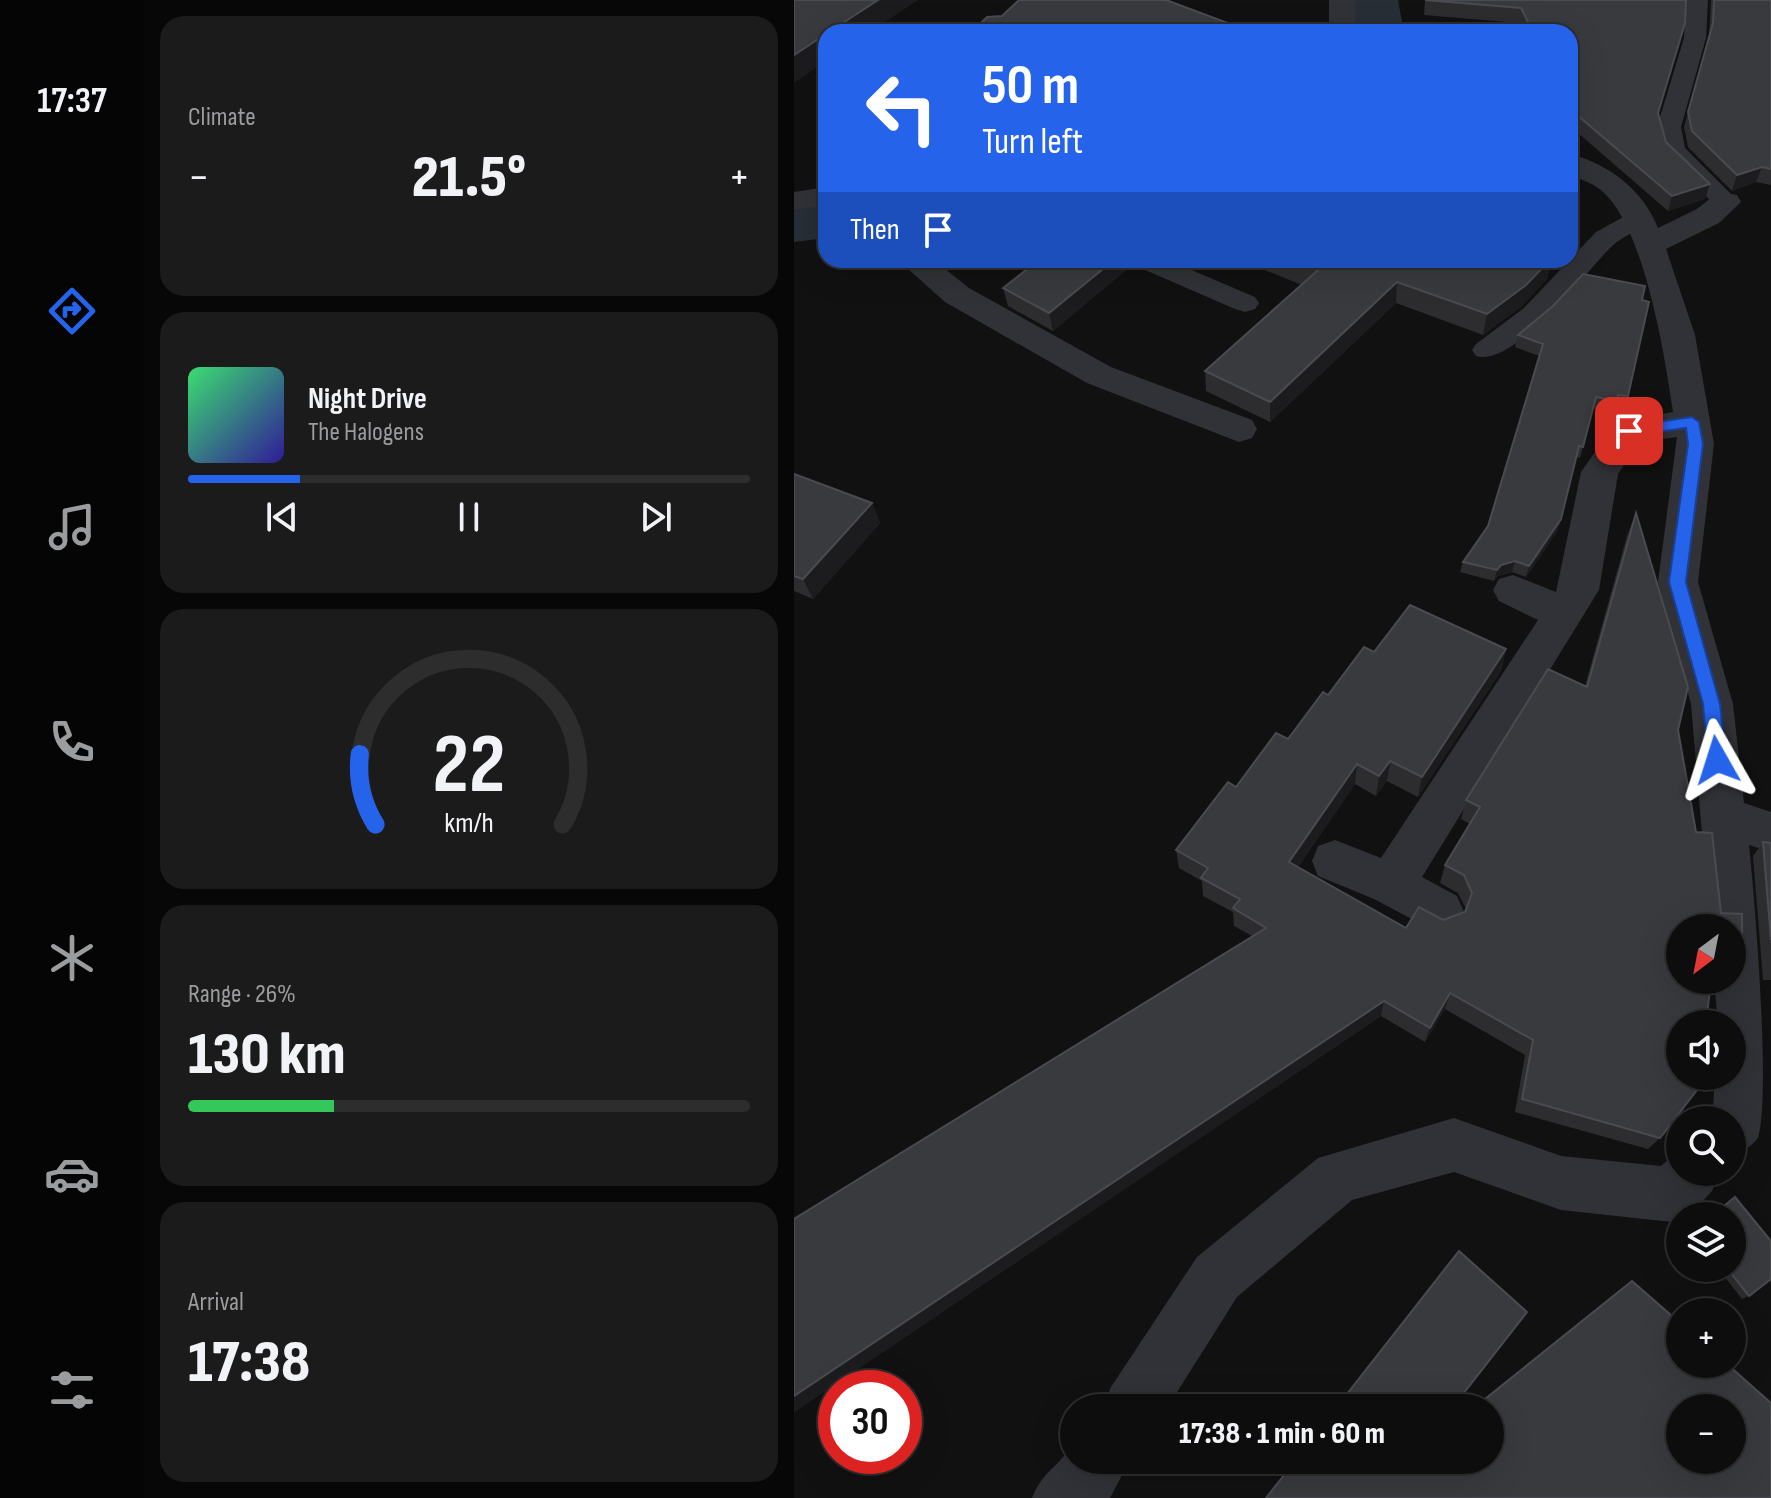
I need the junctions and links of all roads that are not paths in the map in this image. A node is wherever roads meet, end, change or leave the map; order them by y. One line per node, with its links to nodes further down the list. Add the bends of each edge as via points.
1 (1342, 0): 3 (street)
2 (1697, 0): 7 (lane, via 1695,38 1669,127 1673,150)
3 (1342, 24)
4 (1578, 167): 8 (street, via 1610,182)
5 (818, 197): 6 (street)
6 (794, 201)
7 (1726, 202): 8 (street, via 1708,216)
8 (1643, 231): 9 (lane, via 1605,238); 15 (street, via 1678,335)
9 (1578, 267)
10 (924, 268): 16 (street, via 957,295 1099,375)
11 (1164, 268): 13 (lane)
12 (1577, 268): 14 (lane, via 1534,314)
13 (1245, 303)
14 (1486, 350)
15 (1692, 422): 18 (street, via 1629,431 1600,472 1579,590); 19 (street, via 1696,444 1678,582 1712,704)
16 (1239, 429)
17 (1513, 590): 18 (street)
18 (1564, 614): 22 (street)
19 (1723, 816): 20 (street); 24 (street)
20 (1771, 832)
21 (1335, 861): 22 (street)
22 (1391, 884): 23 (street)
23 (1440, 912)
24 (1757, 1018): 25 (street)
25 (1741, 1106)
26 (1680, 1186): 27 (street, via 1672,1195 1561,1183 1454,1145 1337,1177 1217,1277)
27 (1141, 1394)

